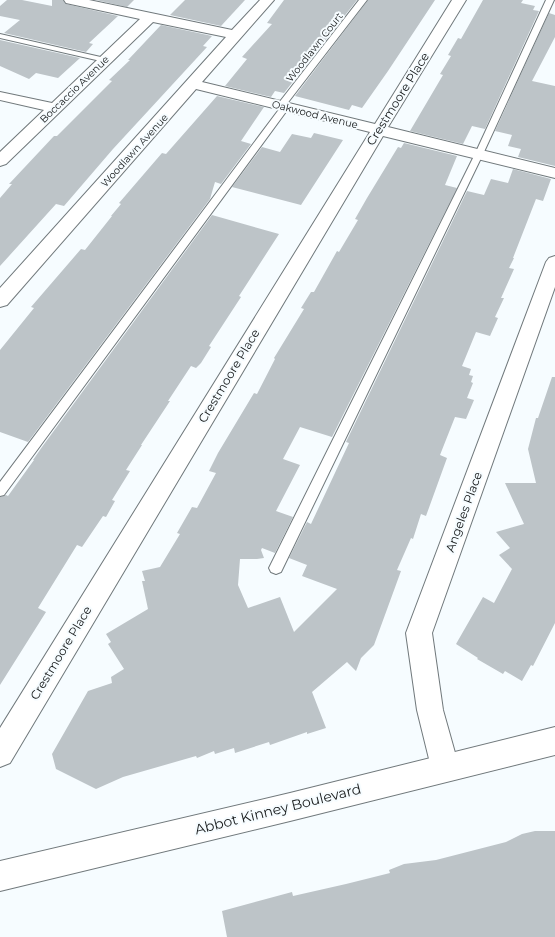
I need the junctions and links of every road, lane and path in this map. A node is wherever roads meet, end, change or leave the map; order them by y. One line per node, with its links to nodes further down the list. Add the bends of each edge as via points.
1 (71, 0): 6 (street)
2 (267, 0): 9 (street, Woodlawn Avenue)
3 (363, 0): 13 (lane, Woodlawn Court)
4 (459, 0): 15 (street, Crestmoore Place)
5 (550, 0): 16 (lane)
6 (92, 2): 7 (street)
7 (149, 18): 9 (street); 10 (street, Boccaccio Avenue)
8 (0, 36): 10 (lane)
9 (234, 36): 11 (street, Woodlawn Avenue)
10 (104, 60): 14 (street, Boccaccio Avenue)
11 (192, 84): 13 (street, Oakwood Avenue); 20 (street, Woodlawn Avenue)
12 (0, 96): 14 (street)
13 (283, 106): 15 (street, Oakwood Avenue); 21 (lane, Woodlawn Court)
14 (54, 108): 17 (street, Boccaccio Avenue)
15 (378, 130): 16 (street, Oakwood Avenue); 24 (street, Crestmoore Place)
16 (479, 154): 18 (street, Oakwood Avenue); 22 (lane)
17 (0, 161)
18 (555, 173)
19 (555, 262): 25 (street, Angeles Place, via 419,633 430,710)
20 (0, 300)
21 (0, 491)
22 (276, 568)
23 (555, 741): 25 (street, Abbot Kinney Boulevard)
24 (0, 753)
25 (445, 768): 26 (street, Abbot Kinney Boulevard)
26 (0, 876)

